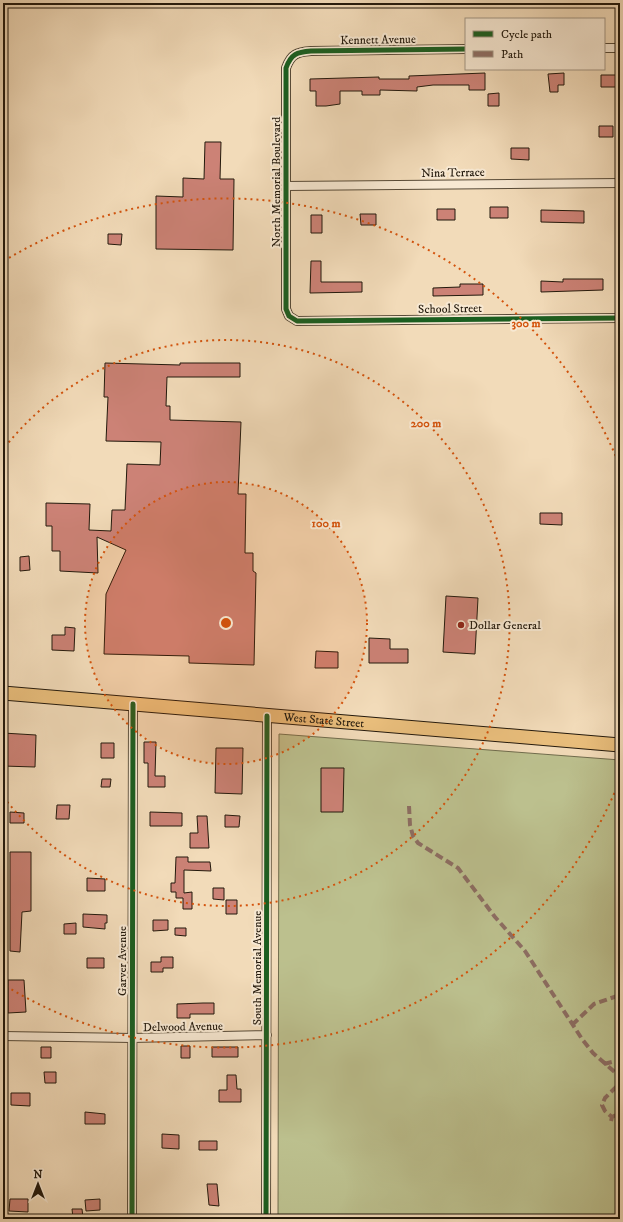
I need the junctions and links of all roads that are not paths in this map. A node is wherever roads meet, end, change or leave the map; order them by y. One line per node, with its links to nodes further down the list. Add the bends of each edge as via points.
1 (605, 48): 2 (street)
2 (620, 48)
3 (465, 50): 4 (street, Kennett Avenue, via 311,51 299,52)
4 (292, 56): 6 (street, North Memorial Boulevard, via 286,68)
5 (620, 183): 6 (street, Nina Terrace)
6 (286, 186): 7 (street, North Memorial Boulevard)
7 (286, 309): 8 (street, School Street, via 289,316 297,321)
8 (620, 318)
9 (3, 694): 10 (main road, West State Street)
10 (133, 704): 11 (main road, West State Street); 15 (street, Garver Avenue)
11 (268, 716): 12 (main road, West State Street); 13 (street, South Memorial Avenue)
12 (620, 745)
13 (267, 1035): 15 (street, Delwood Avenue); 17 (street, South Memorial Avenue)
14 (3, 1036): 15 (street, Delwood Avenue)
15 (132, 1038): 16 (street, Garver Avenue)
16 (132, 1219)
17 (266, 1219)

